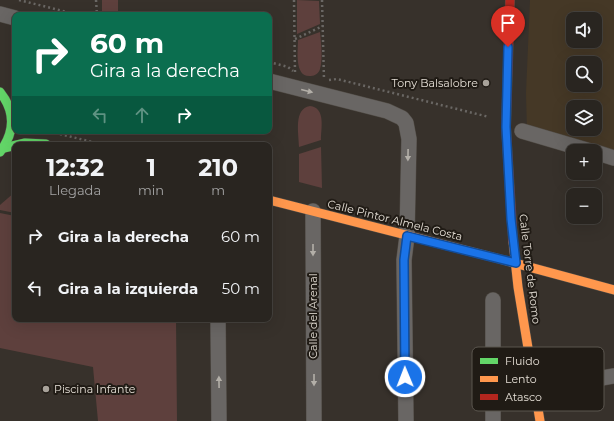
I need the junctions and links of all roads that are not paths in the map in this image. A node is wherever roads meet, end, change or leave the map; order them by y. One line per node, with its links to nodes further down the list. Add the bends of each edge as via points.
1 (510, 0): 19 (main road, Calle Torre de Romo, via 506,127)
2 (0, 14): 3 (street)
3 (12, 17)
4 (272, 82): 18 (street, one-way to 18, via 387,111 402,118 406,123 409,140)
5 (0, 92): 6 (main road, via 7,101)
6 (12, 116)
7 (12, 124): 13 (main road)
8 (522, 131): 11 (street)
9 (28, 134): 10 (main road)
10 (45, 142)
11 (566, 144)
12 (12, 147): 13 (main road)
13 (2, 150)
14 (602, 154): 15 (street)
15 (614, 158)
16 (272, 201): 17 (main road, Calle Pintor Almela Costa)
17 (312, 212): 18 (main road, Calle Pintor Almela Costa); 30 (street, Calle del Arenal, one-way to 30)
18 (407, 236): 19 (main road, Calle Pintor Almela Costa); 31 (street, via 404,260)
19 (516, 263): 20 (main road, Calle Pintor Almela Costa); 24 (main road, Calle Torre de Romo)
20 (614, 290)
21 (493, 300): 23 (street)
22 (218, 322): 29 (street, one-way to 22)
23 (493, 347)
24 (528, 347)
25 (614, 376): 26 (street)
26 (604, 378)
27 (492, 411): 32 (street)
28 (538, 411): 33 (main road, Calle Torre de Romo)
29 (219, 421)
30 (314, 421)
31 (406, 421)
32 (492, 421)
33 (540, 421)

